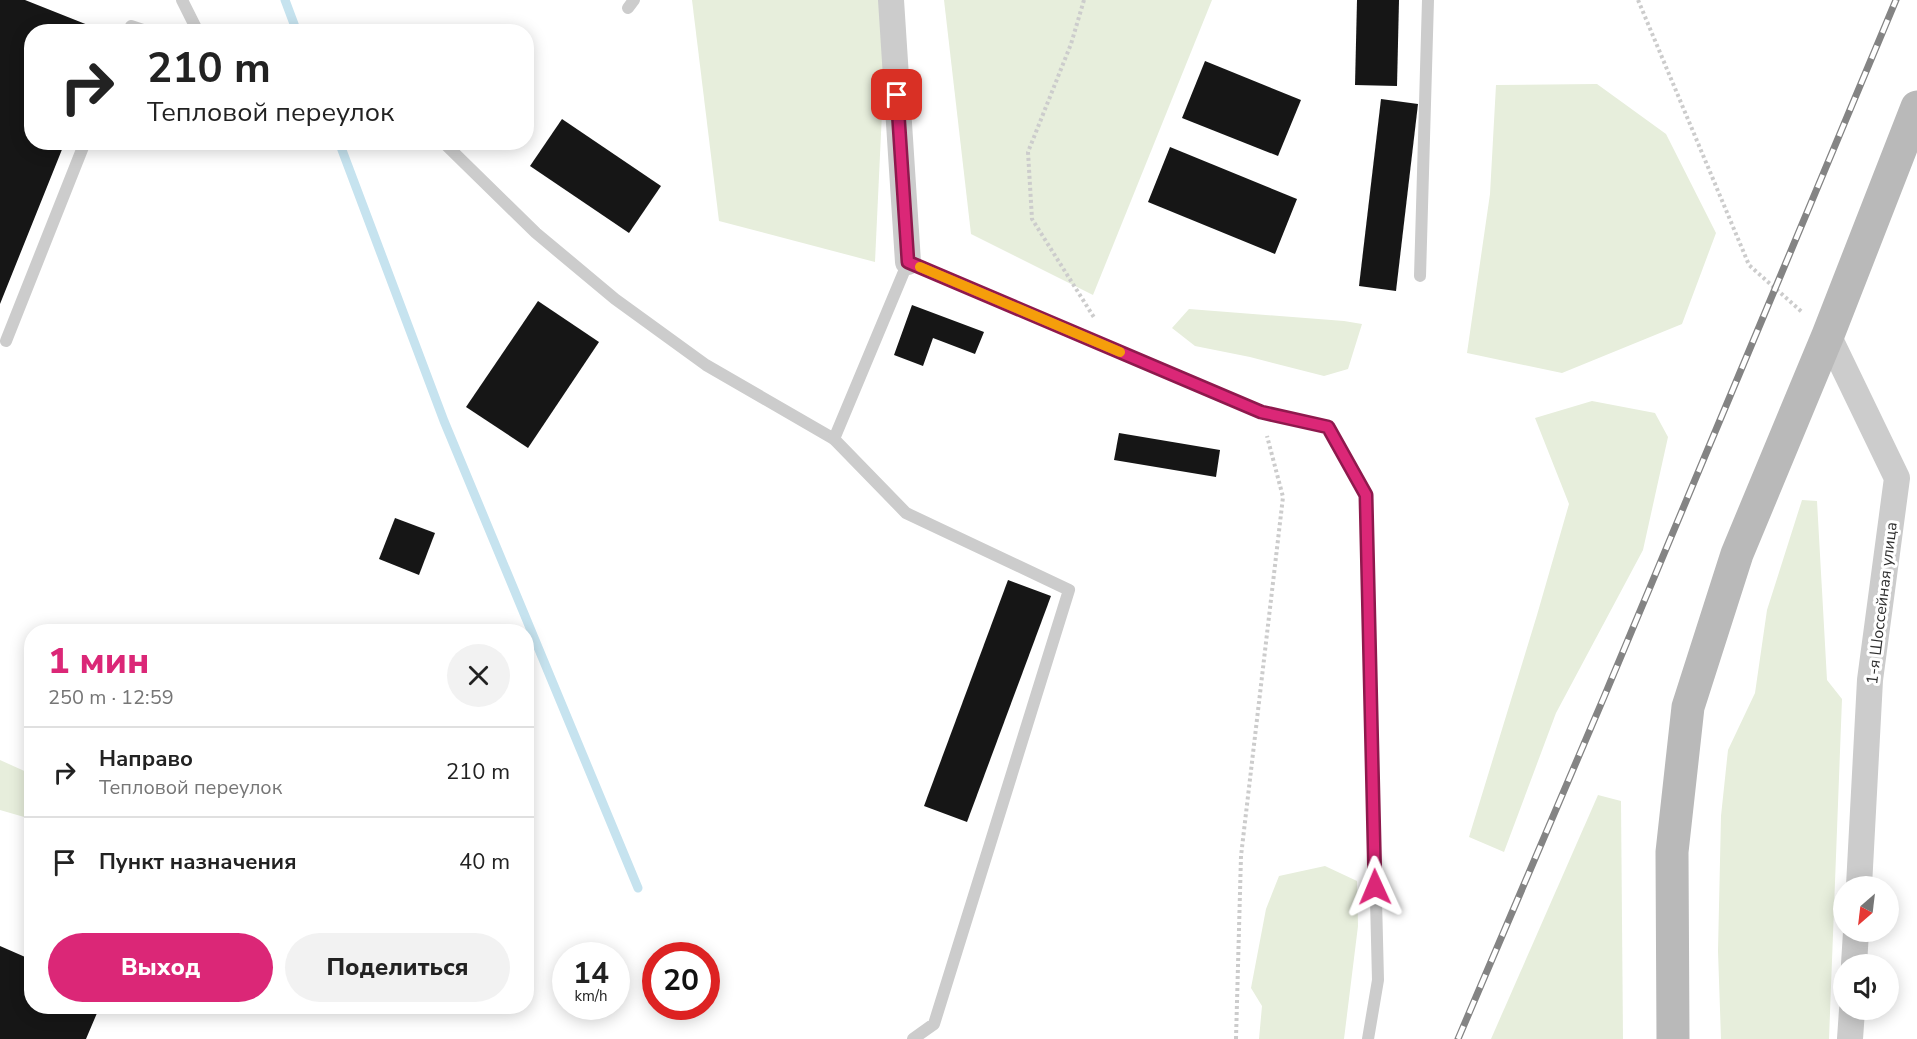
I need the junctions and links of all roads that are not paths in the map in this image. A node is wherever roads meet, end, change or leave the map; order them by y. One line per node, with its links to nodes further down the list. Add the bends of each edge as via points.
1 (182, 0): 4 (lane)
2 (891, 0): 8 (street)
3 (1428, 0): 9 (lane)
4 (194, 24)
5 (1917, 107): 10 (main road)
6 (82, 150): 11 (lane)
7 (451, 150): 12 (lane, via 536,233 615,299 706,365)
8 (908, 262): 12 (lane); 16 (lane, via 1261,412 1328,427 1366,495 1378,980)
9 (1420, 276)
10 (1828, 335): 13 (street, 1-я Шоссейная улица, via 1897,478 1870,680); 17 (main road, via 1737,554 1688,707 1672,852)
11 (6, 341)
12 (834, 439): 15 (lane, via 906,513 1069,590 934,1024)
13 (1859, 876)
14 (1851, 1020): 18 (street)
15 (913, 1039)
16 (1368, 1039)
17 (1672, 1039)
18 (1850, 1039)

